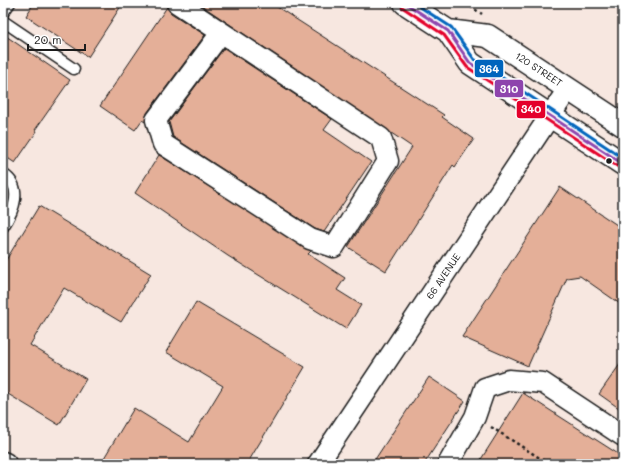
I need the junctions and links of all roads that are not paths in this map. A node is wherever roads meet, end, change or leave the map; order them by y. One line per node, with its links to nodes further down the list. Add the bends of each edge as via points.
1 (10, 3): 4 (lane)
2 (177, 3): 7 (street)
3 (405, 3): 6 (main road, 120 STREET)
4 (3, 13)
5 (3, 21): 8 (lane)
6 (448, 31): 9 (main road, 120 STREET, via 488,36); 10 (main road, 120 STREET, via 470,63)
7 (222, 33): 7 (street, via 381,138 388,161 334,247 310,239 163,144 156,120)
8 (74, 69)
9 (568, 89): 10 (street, 66 AVENUE); 11 (main road, 120 STREET)
10 (550, 116): 12 (main road, 120 STREET); 16 (street, 66 AVENUE)
11 (623, 125)
12 (623, 164)
13 (3, 174): 14 (lane, via 16,190 12,212)
14 (3, 227)
15 (623, 436): 17 (street, via 543,383 509,380 485,388 475,417)
16 (318, 464)
17 (448, 464)

